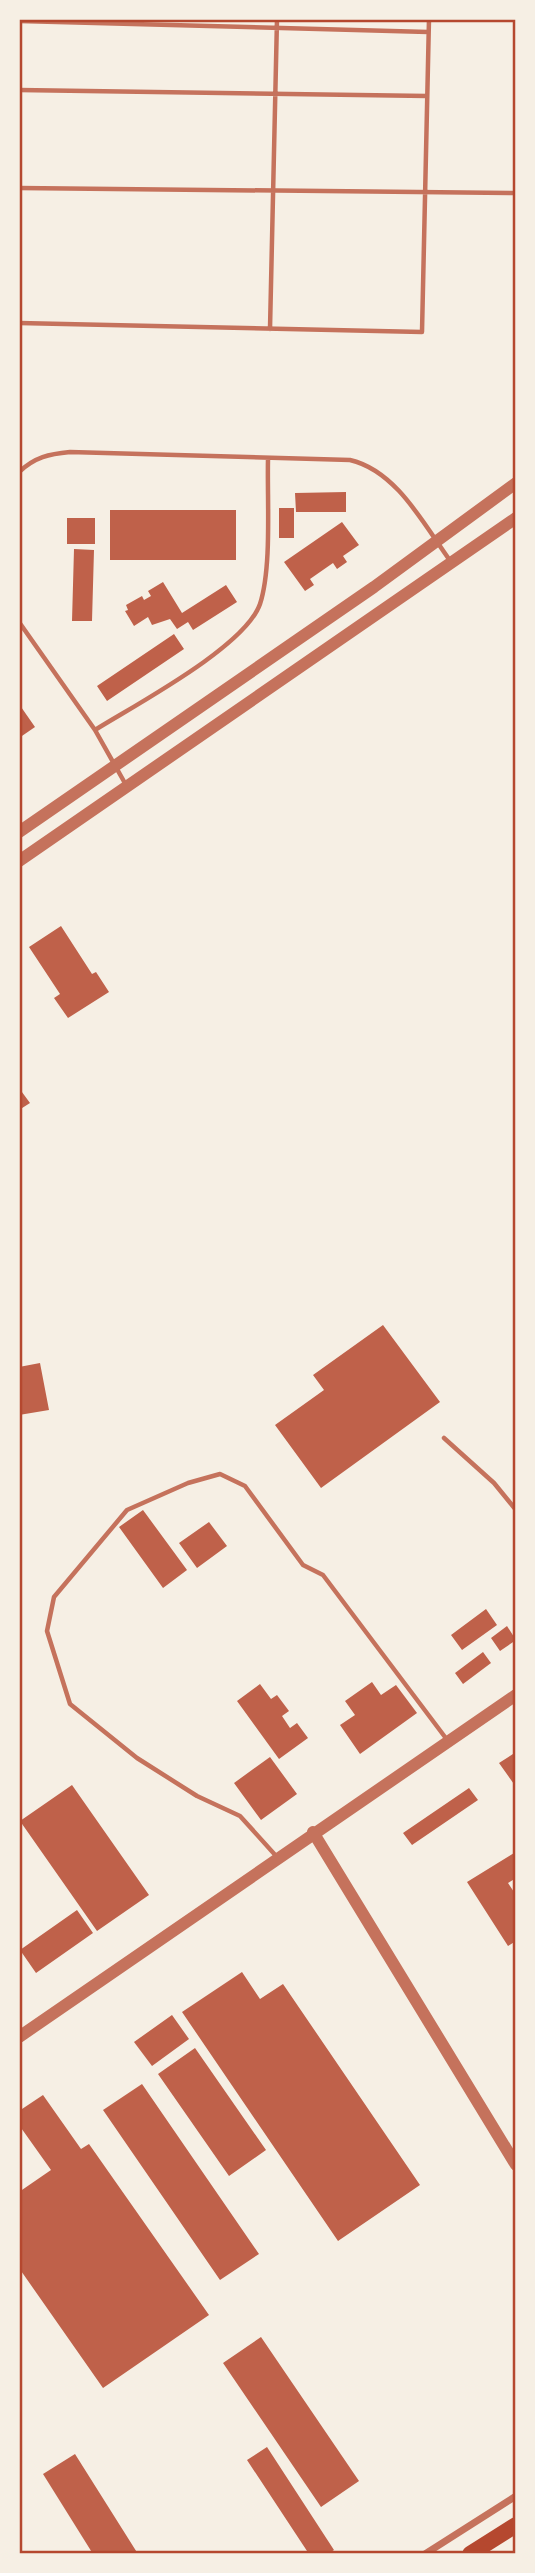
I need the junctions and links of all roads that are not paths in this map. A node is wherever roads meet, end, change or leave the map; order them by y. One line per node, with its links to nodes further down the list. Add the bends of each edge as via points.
1 (277, 19): 4 (lane)
2 (429, 19): 5 (lane)
3 (19, 21): 4 (lane)
4 (277, 26): 5 (lane); 7 (lane)
5 (428, 32): 8 (lane)
6 (19, 90): 7 (lane)
7 (276, 94): 8 (lane); 10 (lane)
8 (427, 96): 11 (lane)
9 (19, 188): 10 (lane)
10 (273, 193): 11 (lane); 14 (lane)
11 (425, 193): 12 (lane); 14 (lane, via 422,332)
12 (516, 193)
13 (19, 323): 14 (lane)
14 (270, 329)
15 (268, 459): 16 (lane, via 48,454); 19 (lane, via 368,464 388,479); 22 (lane, via 264,583 251,621 216,653)
16 (19, 472)
17 (516, 483): 19 (street)
18 (516, 518): 20 (street)
19 (435, 540): 20 (lane); 23 (street)
20 (452, 562): 24 (street)
21 (19, 622): 22 (lane)
22 (95, 730): 23 (lane)
23 (115, 767): 24 (lane); 25 (street)
24 (128, 788): 26 (street)
25 (19, 832)
26 (19, 862)
27 (444, 1438): 28 (lane, via 494,1483)
28 (516, 1510)
29 (516, 1695): 30 (street)
30 (449, 1741): 31 (street); 32 (lane, via 323,1575 303,1565 245,1486 220,1474 127,1510 54,1597 47,1631 70,1704 137,1758 197,1796 240,1815)
31 (313, 1832): 32 (street); 34 (street)
32 (277, 1858): 33 (street)
33 (19, 2037)
34 (516, 2165)
35 (516, 2496): 37 (street)
36 (516, 2525): 38 (highway)
37 (425, 2554)
38 (470, 2554)

